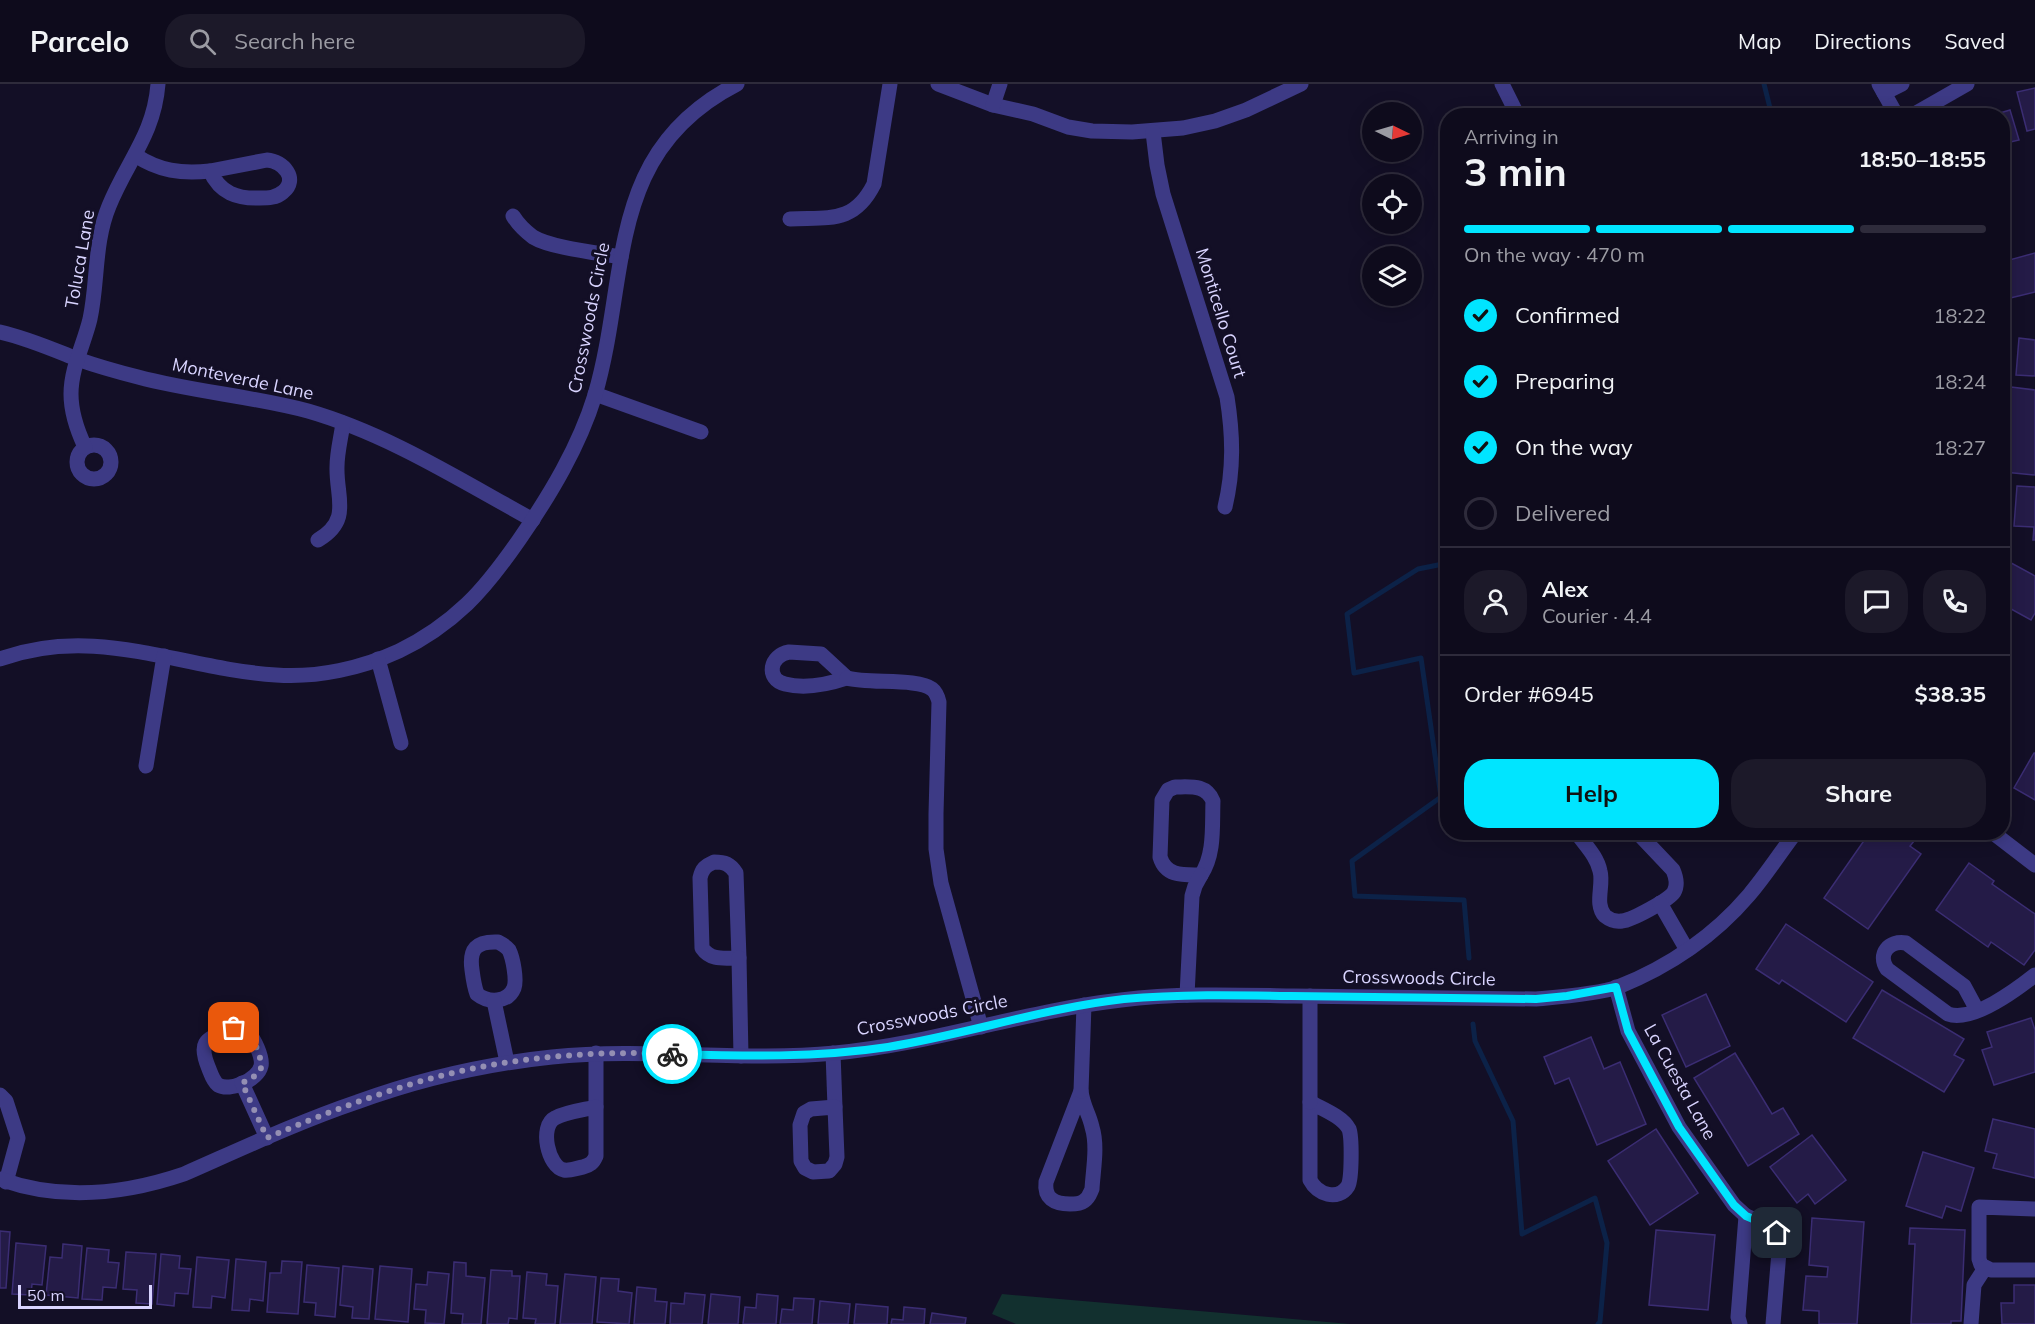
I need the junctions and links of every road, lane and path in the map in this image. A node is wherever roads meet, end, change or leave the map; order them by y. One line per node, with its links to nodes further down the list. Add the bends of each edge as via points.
1 (158, 84): 16 (street, Toluca Lane, via 154,116)
2 (890, 84): 19 (street, via 874,184 868,197 859,207 837,217)
3 (938, 84): 11 (street)
4 (1000, 84): 11 (street)
5 (1301, 84): 15 (street, via 1215,121)
6 (1502, 84): 12 (street)
7 (1902, 84): 10 (street)
8 (1967, 84): 14 (street)
9 (726, 86): 20 (street, Crosswoods Circle, via 660,150 638,190)
10 (1881, 89): 13 (street)
11 (993, 105): 15 (street, via 1068,127)
12 (1514, 108)
13 (1892, 108)
14 (1925, 108)
15 (1153, 132): 27 (street, Monticello Court, via 1163,195 1227,397 1233,458)
16 (135, 155): 17 (street, via 150,165 174,171); 22 (street, Toluca Lane, via 108,207 90,321)
17 (210, 171): 17 (street, via 275,160 287,171 288,183 281,194 272,198 244,199 221,188)
18 (513, 216): 20 (street, via 533,237 548,243)
19 (790, 219)
20 (621, 257): 23 (street, Crosswoods Circle)
21 (0, 332): 22 (street, Monteverde Lane)
22 (77, 358): 24 (street, Monteverde Lane, via 149,380 256,399); 26 (street, Toluca Lane, via 71,393)
23 (595, 394): 25 (street); 28 (street, Crosswoods Circle, via 568,461)
24 (343, 423): 28 (street, Monteverde Lane, via 389,442); 29 (street, via 337,467 339,515 327,535)
25 (701, 432)
26 (85, 447)
27 (1225, 507)
28 (533, 519): 32 (street, Crosswoods Circle, via 468,604 424,637)
29 (318, 540)
30 (164, 656): 31 (street, Crosswoods Circle, via 96,645 53,647); 32 (street, Crosswoods Circle, via 279,676 334,672); 35 (street)
31 (0, 659)
32 (378, 659): 34 (street)
33 (847, 678): 52 (street, via 920,684 937,695 936,849 941,883)
34 (401, 743)
35 (146, 766)
36 (1582, 840): 42 (street, via 1598,861 1602,879 1599,903 1605,916 1628,920)
37 (1645, 840): 42 (street, via 1676,877 1674,891)
38 (1790, 840): 43 (street, Crosswoods Circle, via 1730,916)
39 (2002, 840): 40 (street)
40 (2035, 865)
41 (1201, 875): 41 (street, via 1210,853 1213,801 1205,789 1175,787 1162,800 1160,858 1169,872); 47 (street, via 1192,896)
42 (1660, 903): 43 (street)
43 (1687, 950): 46 (street, Crosswoods Circle)
44 (739, 958): 44 (street, via 713,958 702,948 700,879 702,870 714,862 725,862 736,873); 55 (street)
45 (2035, 975): 51 (street, via 2004,998)
46 (1616, 987): 48 (street, Crosswoods Circle, via 1536,999); 66 (street, La Cuesta Lane, via 1628,1031 1679,1127)
47 (1187, 995): 48 (street, Crosswoods Circle); 50 (street, Crosswoods Circle)
48 (1310, 996): 60 (street)
49 (494, 1001): 56 (street)
50 (1084, 1005): 52 (street, Crosswoods Circle); 58 (street)
51 (1977, 1010): 51 (street, via 1955,1017 1948,1014 1887,969 1884,951 1891,944 1906,943 1964,986)
52 (981, 1027): 54 (street, Crosswoods Circle, via 899,1045)
53 (596, 1053): 55 (street, Crosswoods Circle); 56 (street, Crosswoods Circle); 61 (street)
54 (833, 1053): 55 (street, Crosswoods Circle); 62 (street)
55 (741, 1056)
56 (507, 1062): 63 (street, Crosswoods Circle, via 410,1084)
57 (242, 1083): 63 (street)
58 (1081, 1091): 58 (street, via 1094,1141 1092,1189 1084,1202 1061,1204 1047,1196 1046,1182)
59 (0, 1095): 64 (street, via 6,1101 18,1138)
60 (1310, 1102): 60 (street, via 1310,1180 1319,1192 1336,1194 1350,1181 1351,1139 1341,1119)
61 (596, 1107): 61 (street, via 555,1118 548,1124 545,1135 553,1162 559,1168 571,1170 594,1162)
62 (835, 1107)
63 (267, 1138): 64 (street, Crosswoods Circle, via 184,1174 115,1191 44,1190)
64 (3, 1180)
65 (2035, 1209): 67 (street, via 1978,1207 1978,1258)
66 (1746, 1216): 69 (street); 70 (street, La Cuesta Lane, via 1772,1227 1780,1240)
67 (1985, 1268): 68 (street); 71 (street, via 1974,1286)
68 (2035, 1270)
69 (1740, 1324)
70 (1773, 1324)
71 (1971, 1324)

